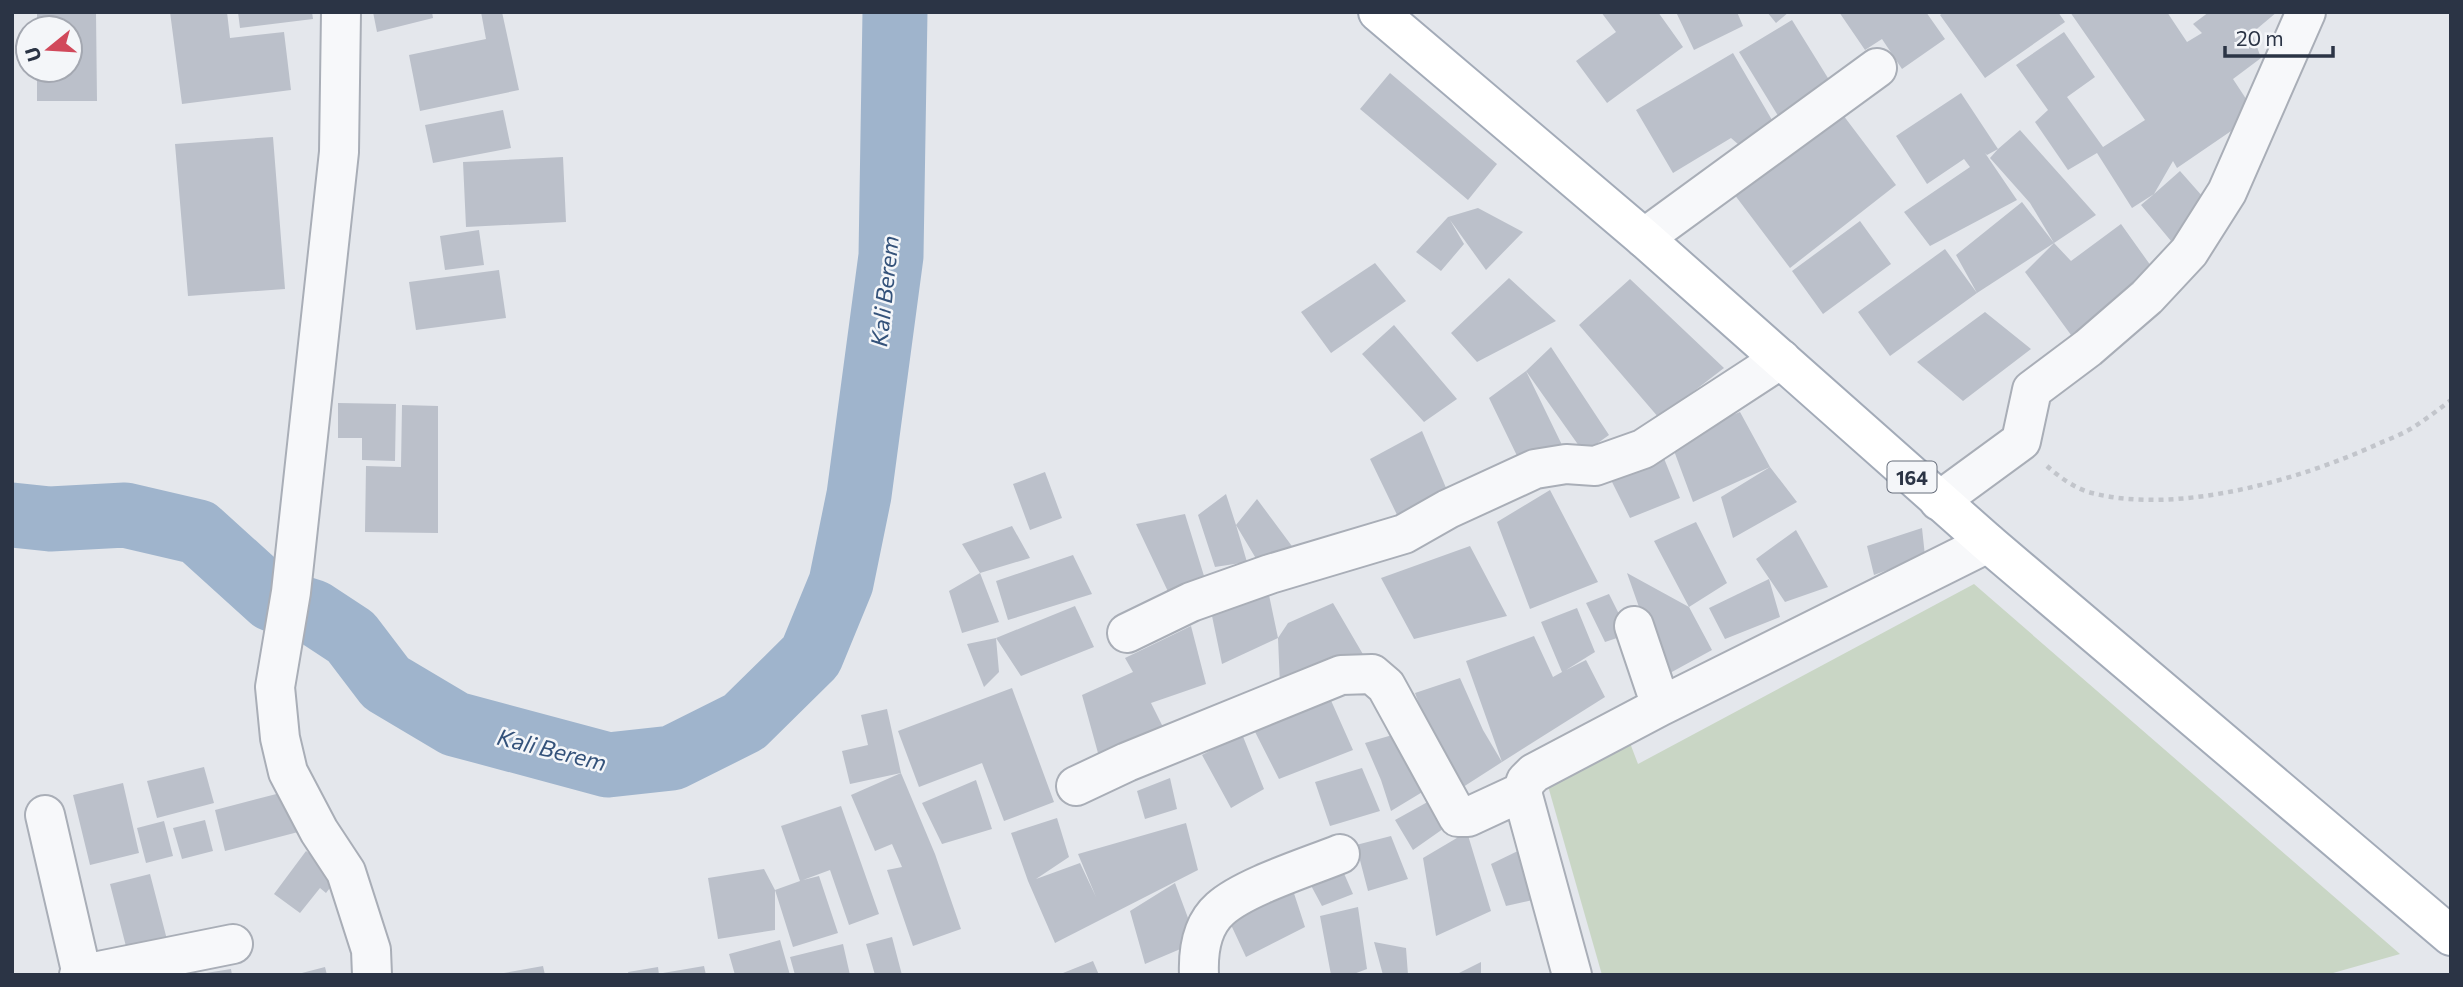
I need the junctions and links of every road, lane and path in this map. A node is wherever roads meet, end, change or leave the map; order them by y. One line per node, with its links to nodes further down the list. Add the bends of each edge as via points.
1 (341, 12): 21 (street, via 339,152 289,603 275,687 288,772 346,872 371,950)
2 (1378, 12): 5 (main road, 164)
3 (2306, 12): 8 (street, via 2227,192 2189,252 2147,297 2032,390)
4 (1877, 68): 5 (street)
5 (1644, 238): 6 (main road, 164)
6 (1781, 359): 9 (main road, 164); 12 (street, via 1643,449 1595,466 1535,469 1404,534 1244,583)
7 (2451, 400): 8 (path, via 2410,429 2348,458 2270,483 2195,497 2139,500 2090,493 2058,476)
8 (2021, 441): 9 (street)
9 (1939, 501): 10 (main road, 164)
10 (1987, 543): 13 (street); 18 (main road, 164)
11 (1634, 626): 13 (street)
12 (1127, 633)
13 (1661, 706): 15 (street, via 1534,773)
14 (1076, 786): 15 (street, via 1341,675 1372,674 1386,686 1458,817 1468,817)
15 (1522, 792): 23 (street)
16 (45, 815): 20 (street)
17 (1340, 854): 22 (street, via 1245,893 1219,910 1202,936)
18 (2451, 936)
19 (233, 944): 20 (street)
20 (81, 975)
21 (372, 975)
22 (1199, 975)
23 (1573, 975)

